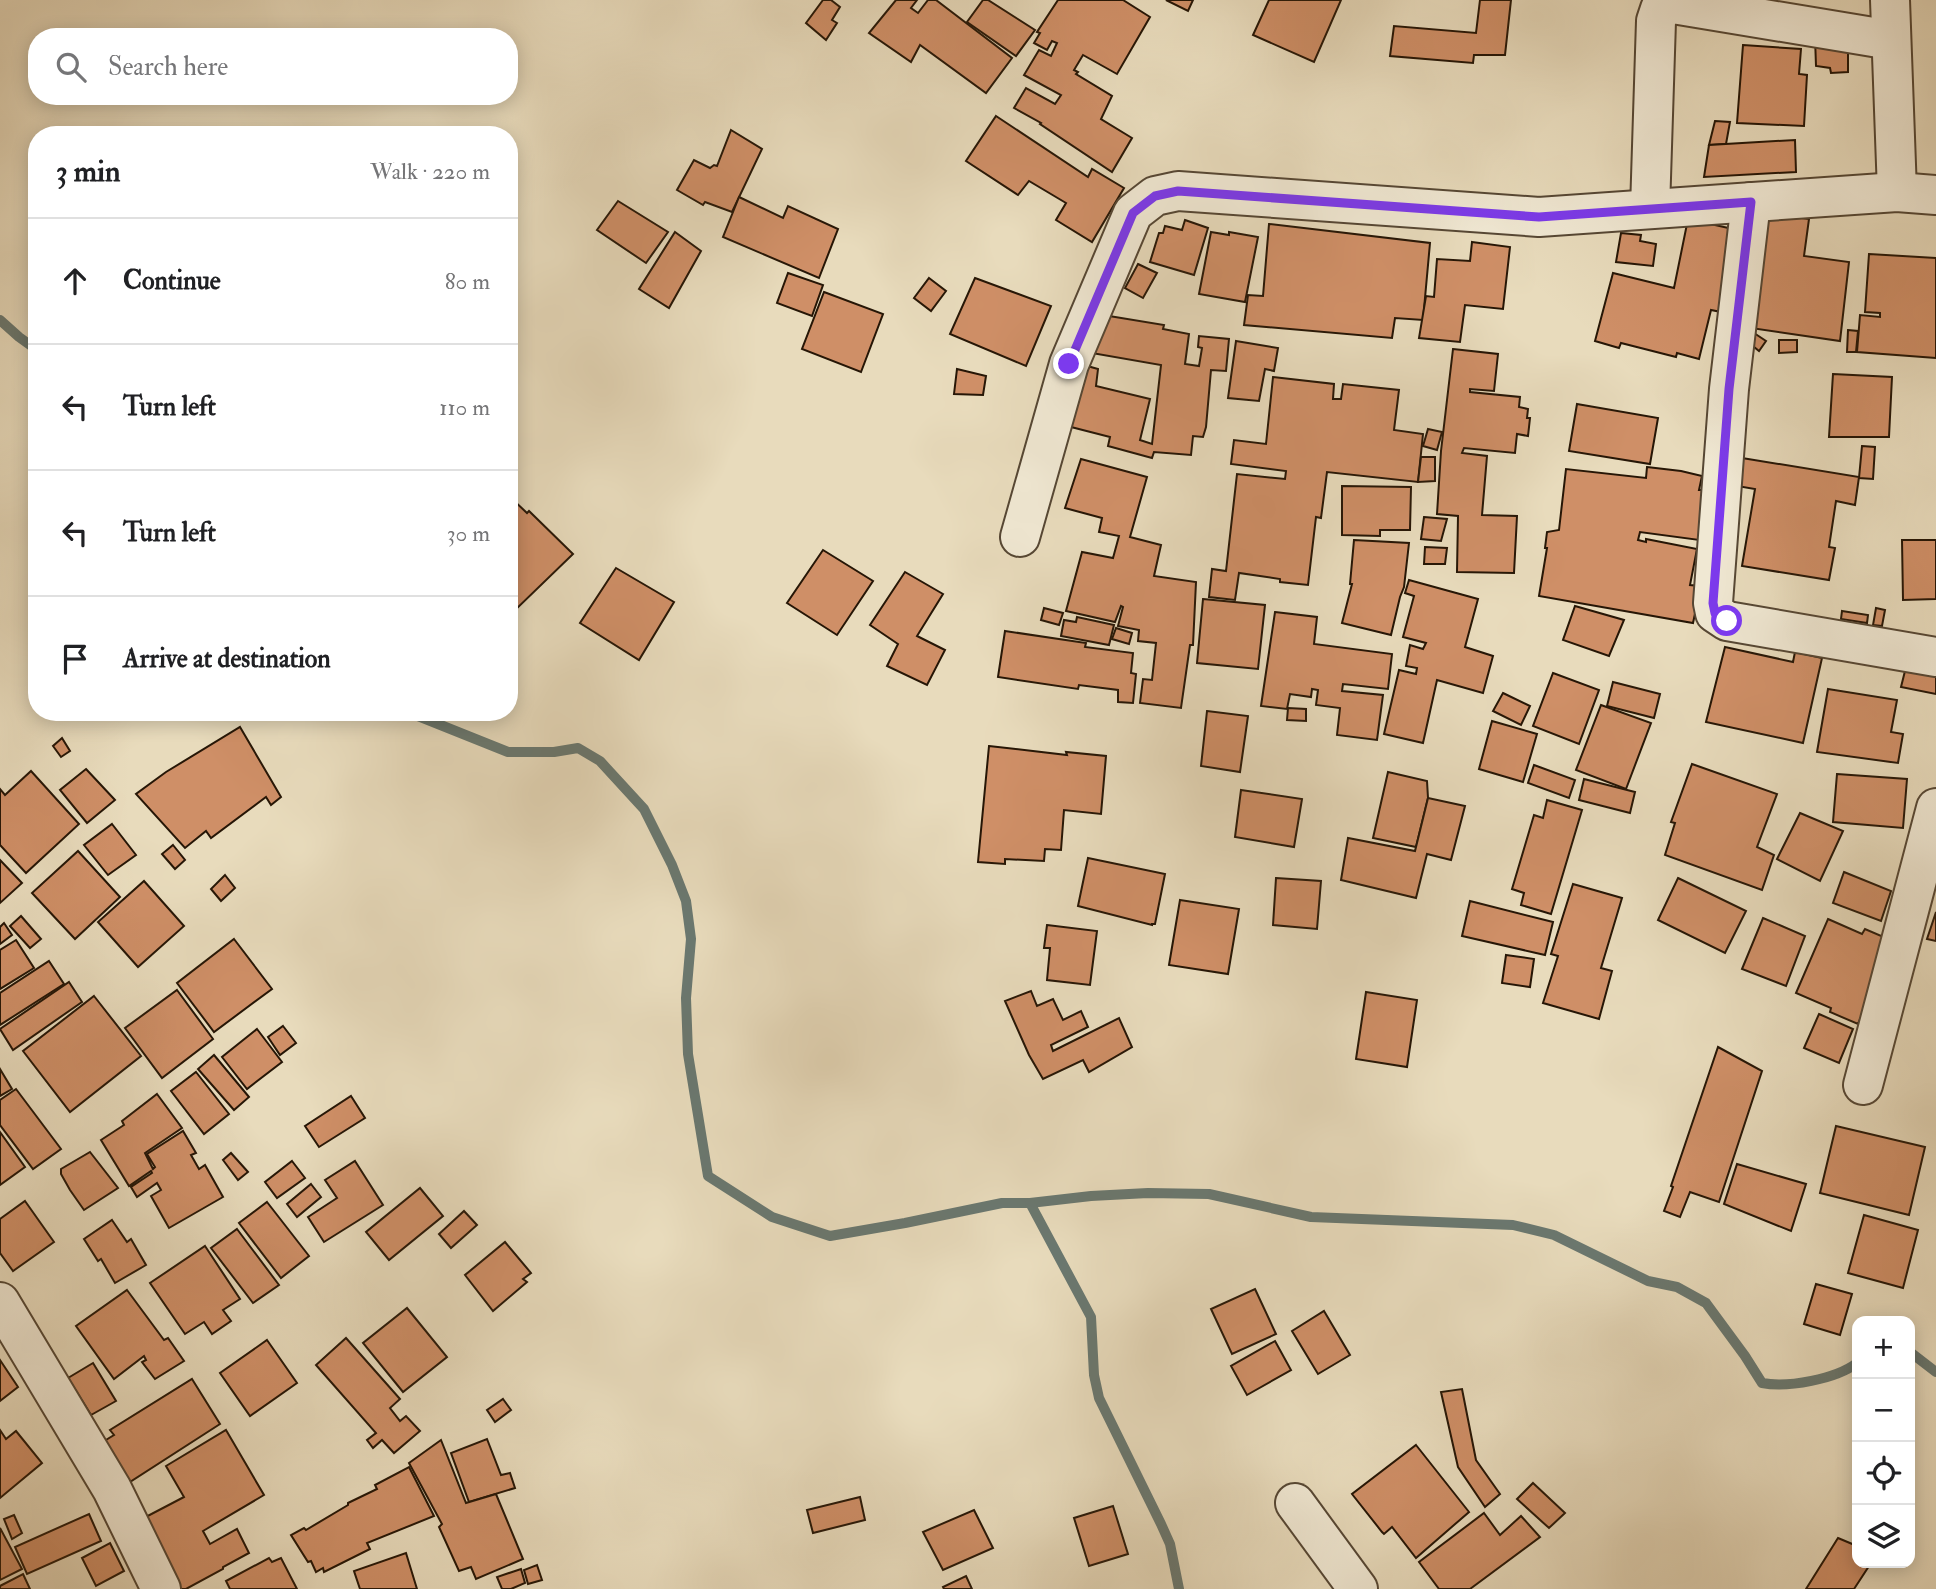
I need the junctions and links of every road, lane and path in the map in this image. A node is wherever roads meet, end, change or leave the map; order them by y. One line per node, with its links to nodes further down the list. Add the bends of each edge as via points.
1 (1890, 0): 2 (street)
2 (1891, 40): 3 (street); 6 (street, via 1673,4 1660,9)
3 (1897, 192): 4 (street); 5 (street)
4 (1936, 195)
5 (1751, 202): 6 (street); 8 (street, via 1729,389 1715,613 1727,621)
6 (1650, 209): 7 (street, via 1539,217 1178,191 1155,196 1133,213 1069,364)
7 (1020, 537)
8 (1936, 657)
9 (1936, 814): 10 (street)
10 (1863, 1085)
11 (0, 1302): 13 (street, via 112,1489)
12 (1295, 1503): 14 (street)
13 (161, 1589)
14 (1358, 1589)

